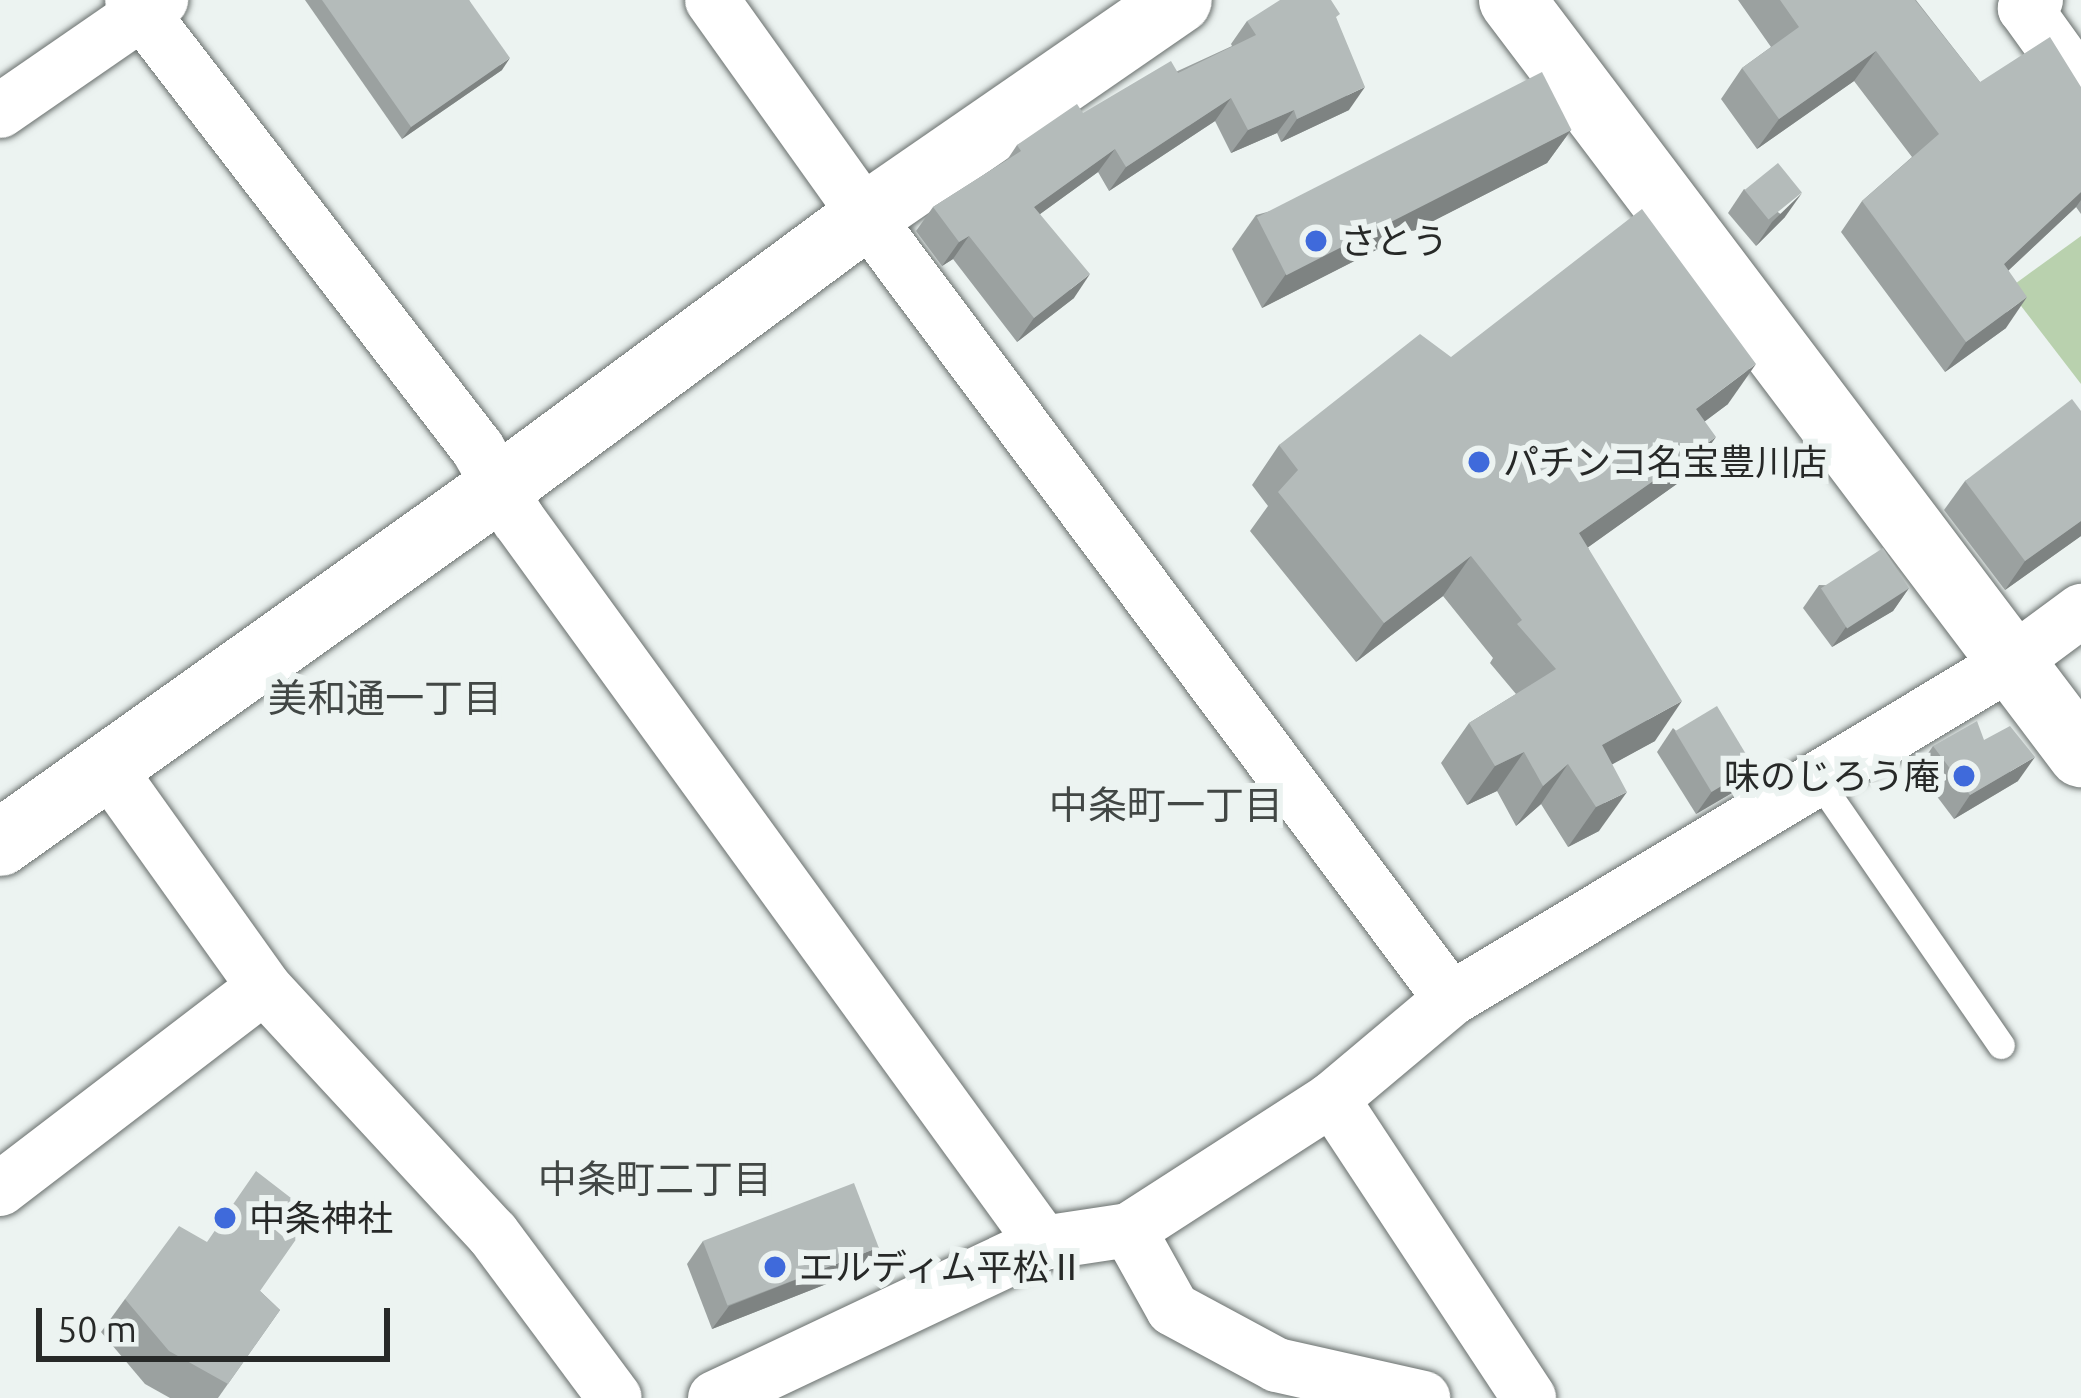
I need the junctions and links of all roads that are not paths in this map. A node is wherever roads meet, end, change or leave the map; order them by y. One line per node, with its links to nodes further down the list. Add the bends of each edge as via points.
1 (712, 0): 8 (street)
2 (1179, 0): 8 (street)
3 (1512, 0): 11 (street)
4 (2026, 3): 6 (street)
5 (145, 4): 7 (street); 9 (street)
6 (2081, 86)
7 (0, 111)
8 (866, 216): 9 (street); 17 (street)
9 (500, 487): 13 (street); 22 (street)
10 (2081, 611): 11 (street)
11 (2012, 662): 12 (street); 14 (street)
12 (2081, 754)
13 (108, 768): 15 (street); 16 (street)
14 (1818, 780): 17 (street); 18 (lane)
15 (0, 843)
16 (264, 987): 20 (street); 23 (street, via 493,1234)
17 (1451, 999): 19 (street)
18 (2002, 1045)
19 (1331, 1099): 21 (street); 26 (street)
20 (0, 1189)
21 (1130, 1230): 22 (street); 25 (street, via 1173,1309 1277,1365)
22 (1043, 1243): 24 (street)
23 (616, 1398)
24 (715, 1398)
25 (1423, 1398)
26 (1529, 1398)

